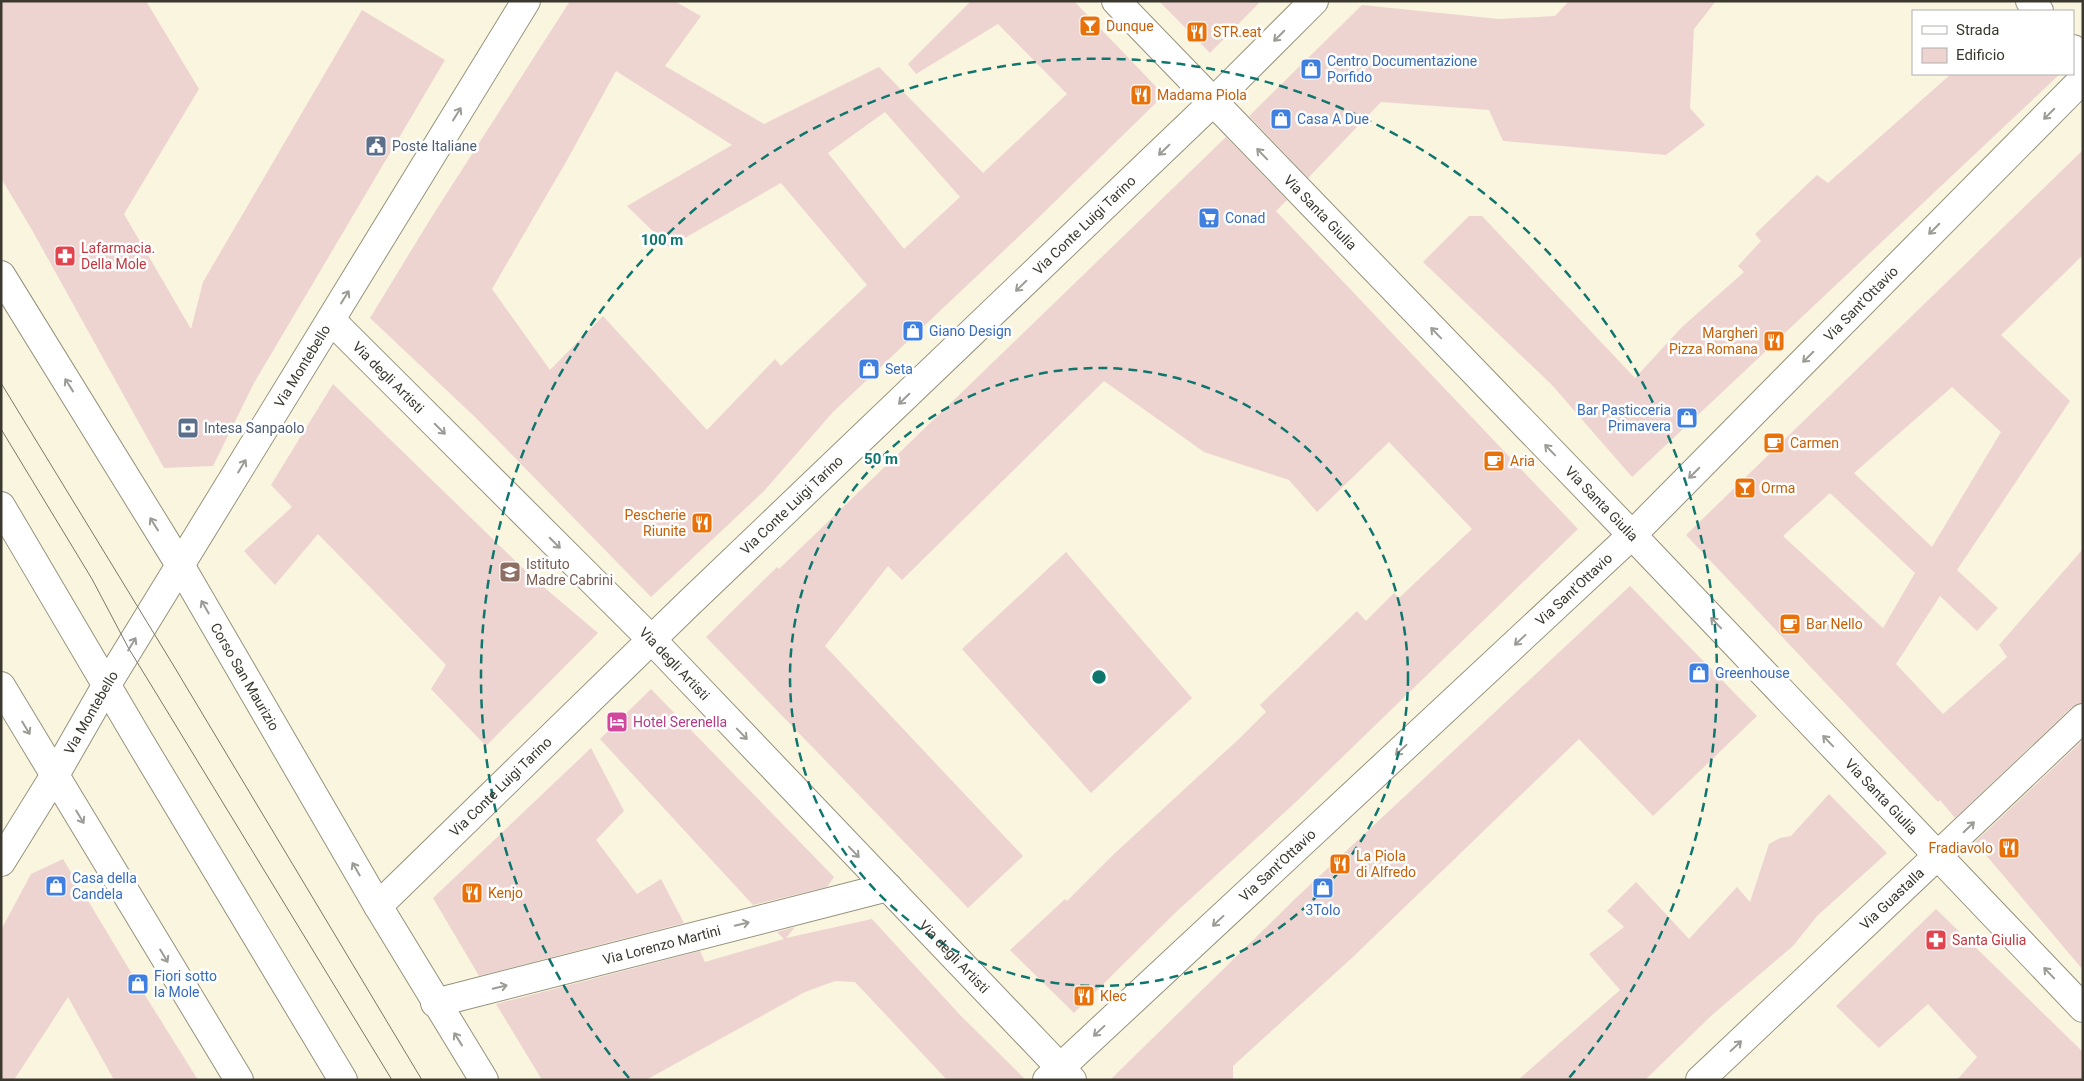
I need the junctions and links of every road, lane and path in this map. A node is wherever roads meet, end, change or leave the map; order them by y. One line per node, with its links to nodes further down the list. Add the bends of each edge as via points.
1 (526, 1): 9 (street, Via Montebello, one-way to 1)
2 (1116, 1): 7 (street, Via Santa Giulia)
3 (1314, 1): 7 (street, Via Conte Luigi Tarino, one-way to 7)
4 (2074, 50): 5 (street)
5 (2083, 60)
6 (2083, 79): 11 (street, Via Sant'Ottavio, one-way to 11)
7 (1213, 102): 11 (street, Via Santa Giulia, one-way to 7); 13 (street, Via Conte Luigi Tarino, one-way to 13)
8 (1, 275): 12 (street, Corso San Maurizio, one-way to 8)
9 (331, 320): 12 (street, Via Montebello, one-way to 9); 13 (street, Via degli Artisti, one-way to 13)
10 (1, 506): 15 (street)
11 (1632, 535): 18 (street, Via Santa Giulia, one-way to 11); 24 (street, Via Sant'Ottavio, one-way to 24)
12 (180, 565): 15 (street, Via Montebello, one-way to 12); 21 (street, Corso San Maurizio, one-way to 12)
13 (652, 640): 20 (street, Via degli Artisti, one-way to 20); 21 (street, Via Conte Luigi Tarino)
14 (1, 686): 17 (street, one-way to 17)
15 (106, 686): 17 (street, Via Montebello); 26 (street)
16 (2083, 718): 18 (street, Via Guastalla, one-way to 16)
17 (55, 775): 19 (street, Via Montebello); 25 (street, one-way to 25)
18 (1938, 856): 23 (street, Via Santa Giulia, one-way to 18); 28 (street, Via Guastalla, one-way to 18)
19 (1, 862)
20 (888, 887): 22 (street, Via Lorenzo Martini, one-way to 20); 24 (street, Via degli Artisti)
21 (378, 906): 22 (street, Corso San Maurizio)
22 (435, 1003): 27 (street, Corso San Maurizio, one-way to 22)
23 (2083, 1008)
24 (1060, 1076)
25 (239, 1080)
26 (343, 1080)
27 (484, 1080)
28 (1700, 1080)

